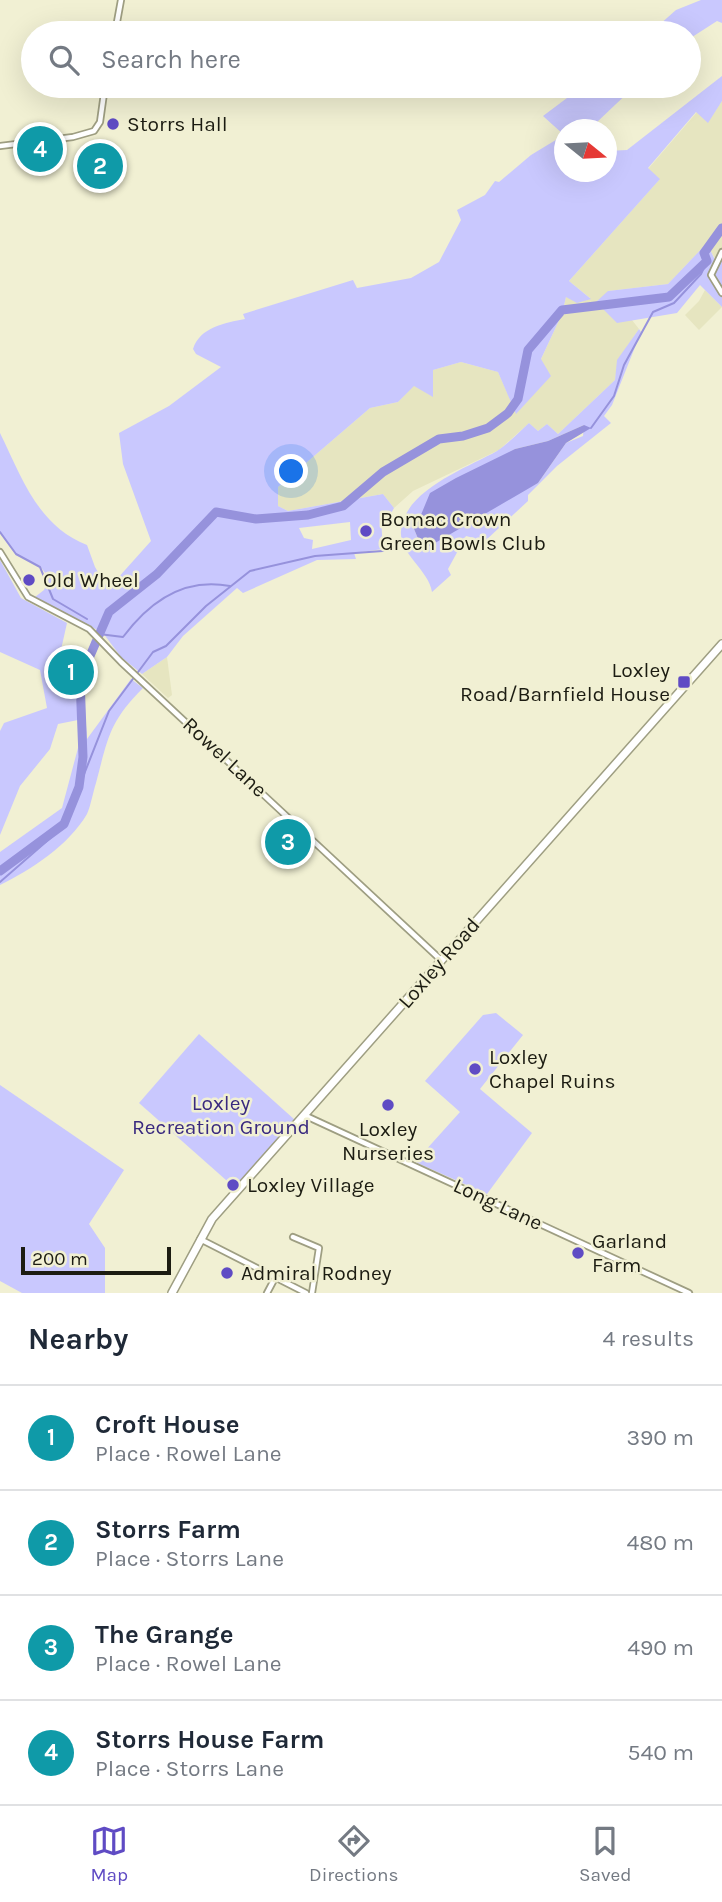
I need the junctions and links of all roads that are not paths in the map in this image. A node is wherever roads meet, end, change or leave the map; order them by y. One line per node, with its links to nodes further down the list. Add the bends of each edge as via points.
1 (121, 0): 2 (street)
2 (117, 21)
3 (103, 98): 4 (street, via 100,122 93,131)
4 (0, 146)
5 (722, 252): 6 (street, via 710,275)
6 (722, 293)
7 (0, 552): 9 (street, Rowel Lane, via 28,597 94,633)
8 (722, 644): 9 (main road, Loxley Road)
9 (442, 960): 10 (main road, Loxley Road)
10 (306, 1116): 12 (main road, Loxley Road); 18 (street, Long Lane)
11 (293, 1237): 17 (street, via 319,1248)
12 (200, 1238): 13 (street); 14 (main road, Loxley Road)
13 (275, 1278): 15 (street); 16 (street)
14 (172, 1293)
15 (267, 1293)
16 (306, 1293)
17 (312, 1293)
18 (689, 1293)

